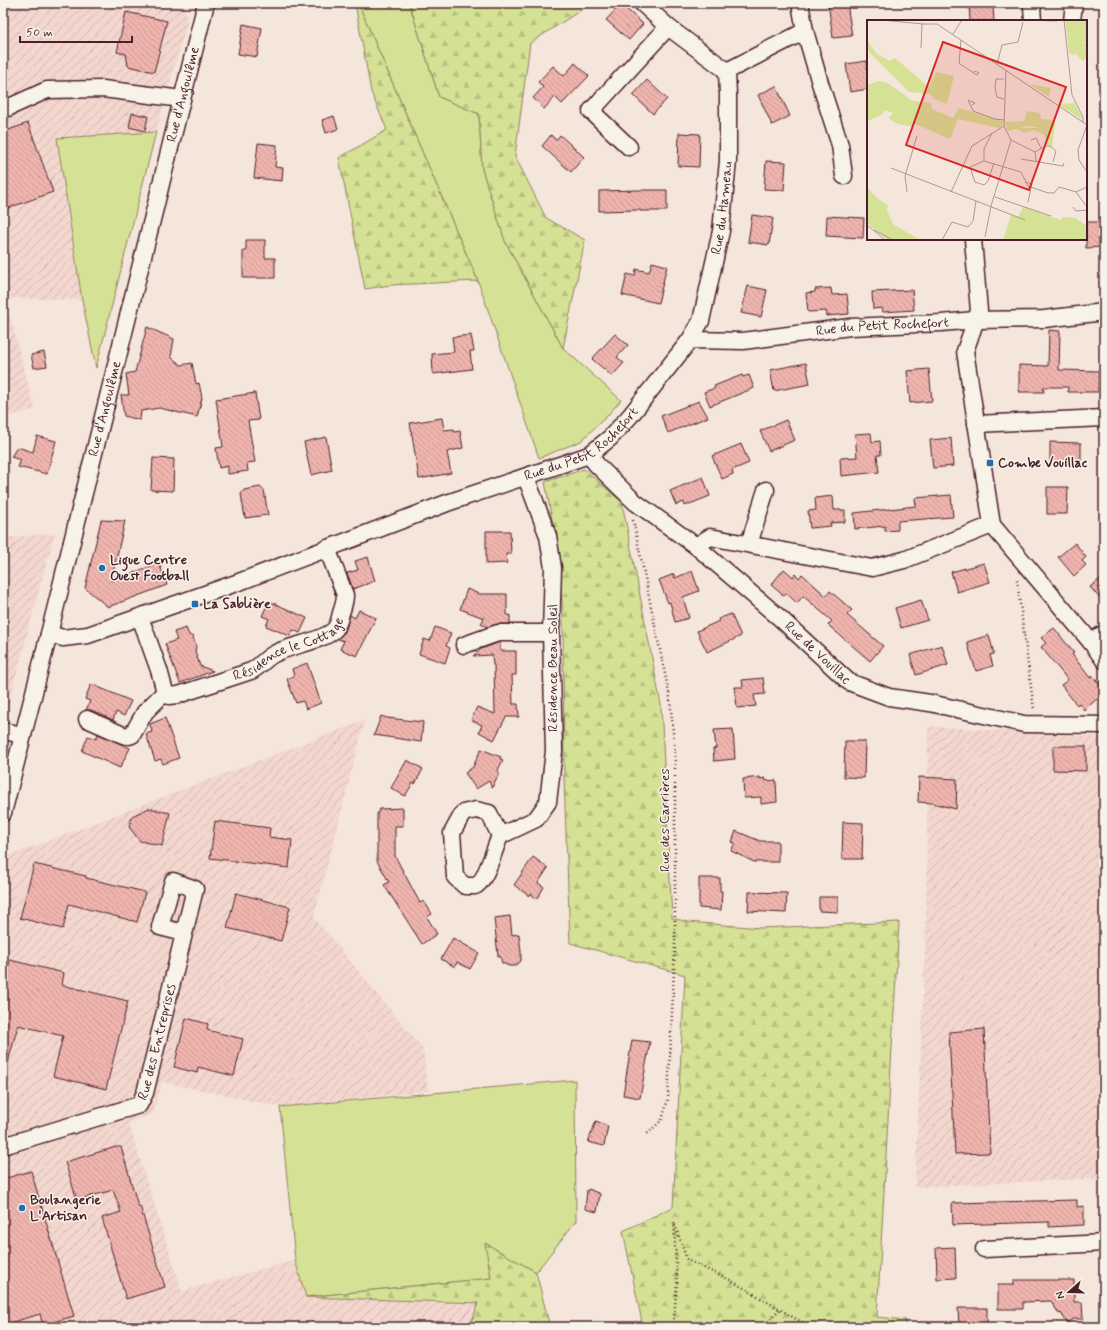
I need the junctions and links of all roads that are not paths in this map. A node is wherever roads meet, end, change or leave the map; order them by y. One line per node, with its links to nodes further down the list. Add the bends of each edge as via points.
1 (206, 3): 11 (street, Rue d'Angoulême)
2 (642, 3): 8 (street)
3 (800, 3): 9 (street)
4 (1035, 3): 6 (street, via 1032,6)
5 (1074, 3): 7 (street)
6 (1033, 20)
7 (1072, 20)
8 (668, 27): 10 (street); 13 (street, via 591,111)
9 (805, 31): 10 (street); 14 (street, via 840,145)
10 (727, 71): 18 (street, Rue du Hameau, via 728,161 721,231 701,321)
11 (182, 99): 12 (street, via 103,89 47,90); 30 (street, Rue d'Angoulême)
12 (3, 110)
13 (629, 147)
14 (844, 176)
15 (974, 240): 17 (street, via 979,311)
16 (1104, 312): 17 (street, Rue du Petit Rochefort, via 1044,319)
17 (975, 320): 18 (street, Rue du Petit Rochefort, via 850,327 743,341); 20 (street, via 965,351)
18 (690, 340): 21 (street, Rue du Petit Rochefort, via 630,416 610,438)
19 (1104, 418): 20 (street)
20 (976, 424): 24 (street)
21 (589, 455): 22 (street, Rue du Petit Rochefort); 26 (street, Rue de Vouillac, via 634,502)
22 (526, 477): 27 (street, Rue du Petit Rochefort, via 447,503); 29 (street, Résidence Beau Soleil, via 552,552 554,568)
23 (766, 490): 25 (street)
24 (992, 525): 25 (street, via 904,560 872,568); 31 (street)
25 (749, 544): 26 (street, via 710,537)
26 (696, 546): 36 (street, Rue de Vouillac, via 849,682 889,697 930,703 1024,724)
27 (327, 548): 28 (street, Rue du Petit Rochefort); 34 (street, Résidence le Cottage, via 345,595 340,619 330,633 277,652 251,671 178,695 168,696)
28 (140, 617): 30 (street, Rue du Petit Rochefort, via 88,635 63,638); 34 (street)
29 (551, 633): 32 (street, via 498,633); 40 (street, Résidence Beau Soleil, via 554,750 548,802 536,819)
30 (49, 634): 38 (street, Rue d'Angoulême)
31 (1098, 638): 33 (street)
32 (464, 645)
33 (1104, 660)
34 (165, 692): 35 (street, via 145,712 135,732 129,736)
35 (87, 719)
36 (1104, 725)
37 (3, 731): 38 (street)
38 (23, 735): 39 (street, Rue d'Angoulême)
39 (3, 813)
40 (500, 836)
41 (184, 934): 42 (street, Rue des Entreprises, via 145,1093 139,1104)
42 (3, 1146)
43 (1104, 1244): 44 (street)
44 (984, 1249)

